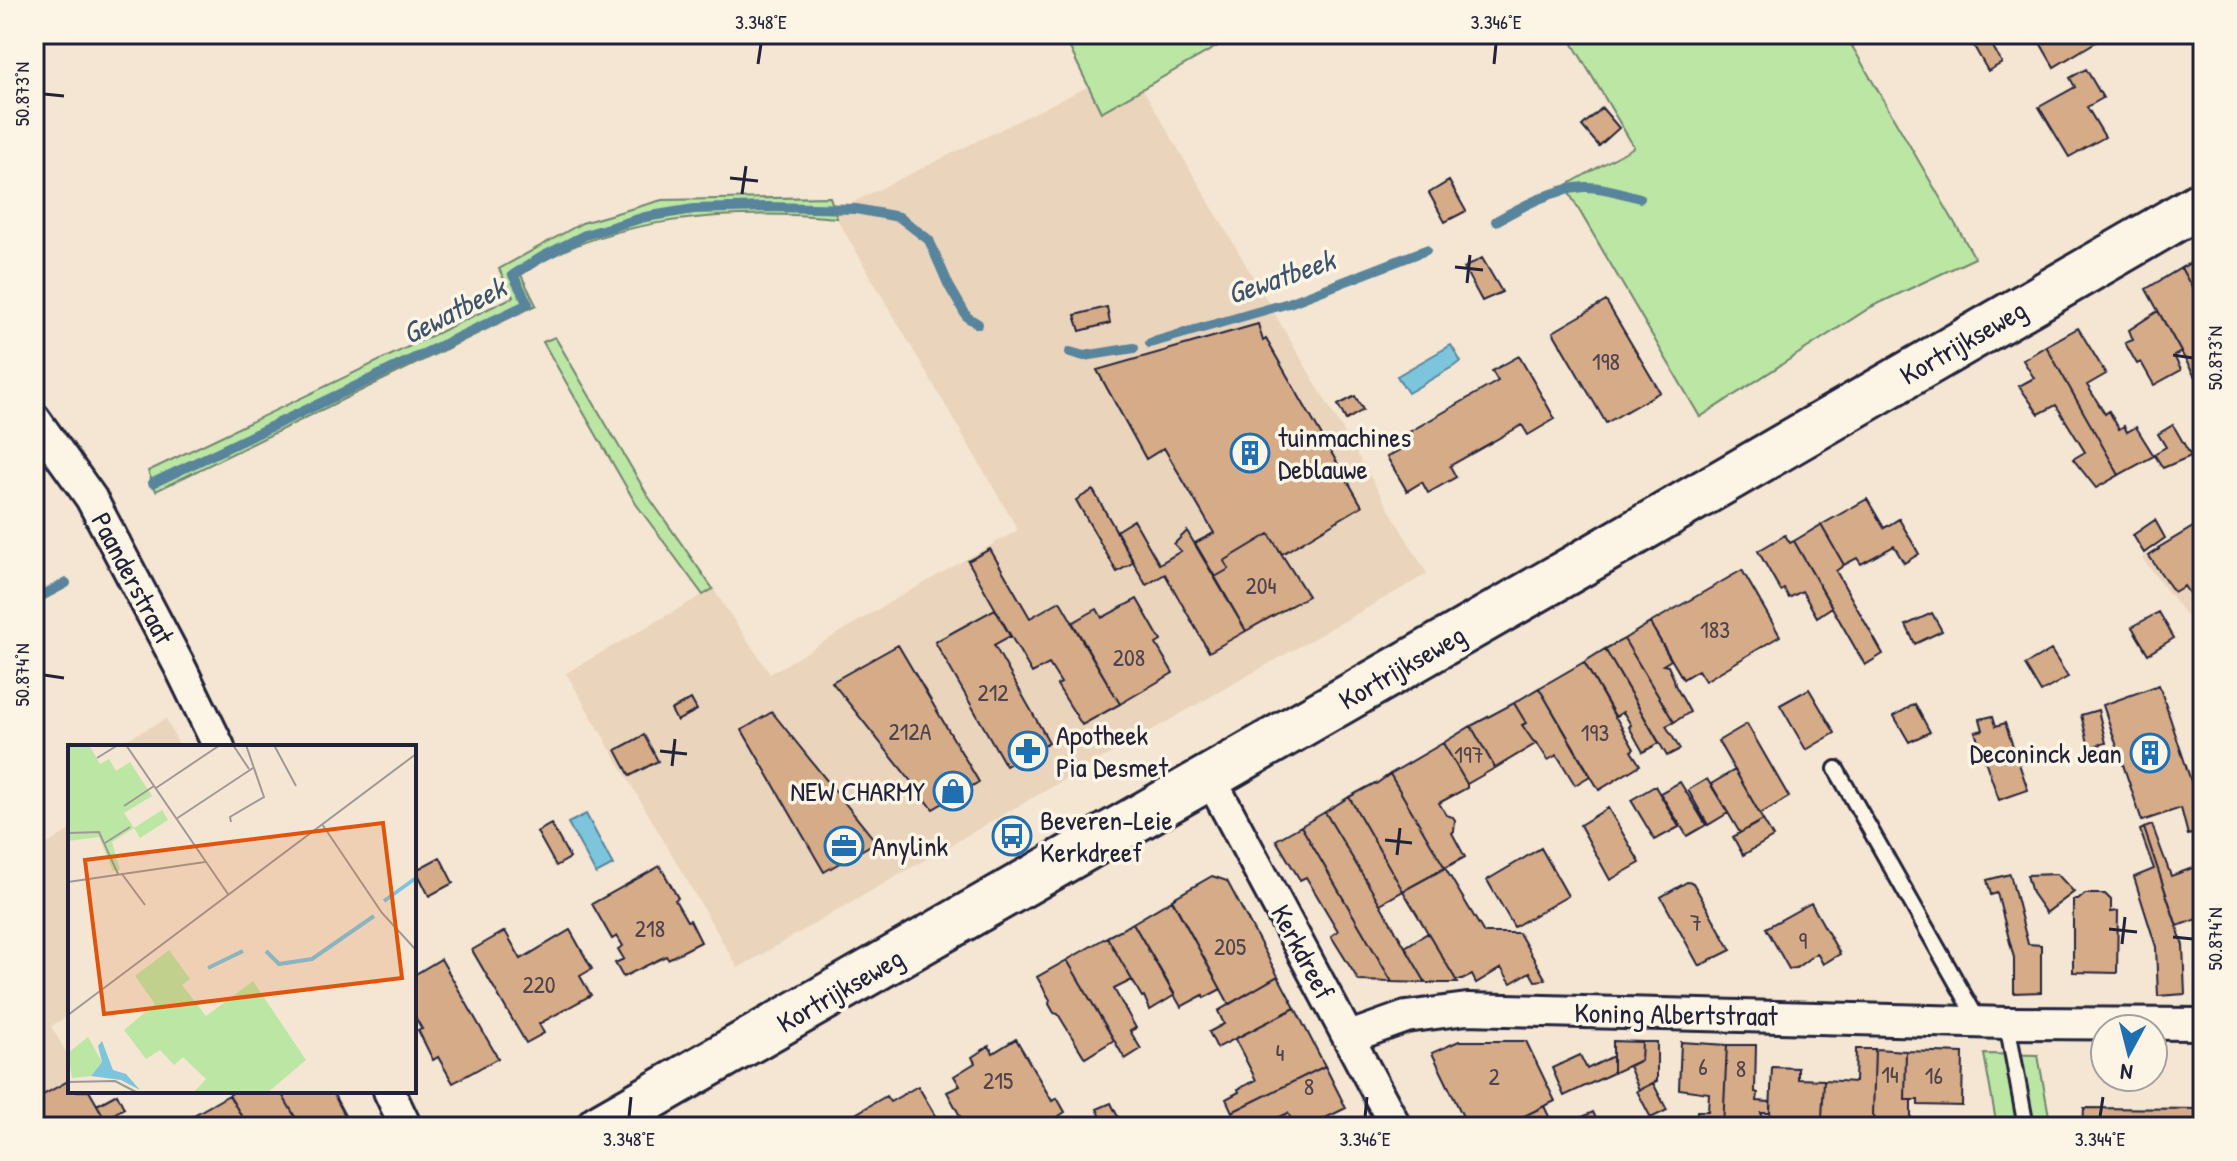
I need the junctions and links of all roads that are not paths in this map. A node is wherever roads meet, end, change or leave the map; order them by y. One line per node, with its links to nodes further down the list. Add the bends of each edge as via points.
1 (2203, 203): 5 (main road, Kortrijkseweg)
2 (34, 418): 3 (street, Paanderstraat, via 91,498)
3 (218, 745)
4 (1836, 769): 6 (lane)
5 (1210, 778): 8 (street, Kerkdreef); 11 (main road, Kortrijkseweg)
6 (1993, 1023): 7 (street, Koning Albertstraat); 8 (street, Koning Albertstraat, via 1467,1009 1406,1017); 13 (lane)
7 (2203, 1024)
8 (1350, 1037): 12 (street, Kerkdreef)
9 (390, 1093): 10 (street)
10 (406, 1127)
11 (599, 1127)
12 (1396, 1127)
13 (2026, 1127)

